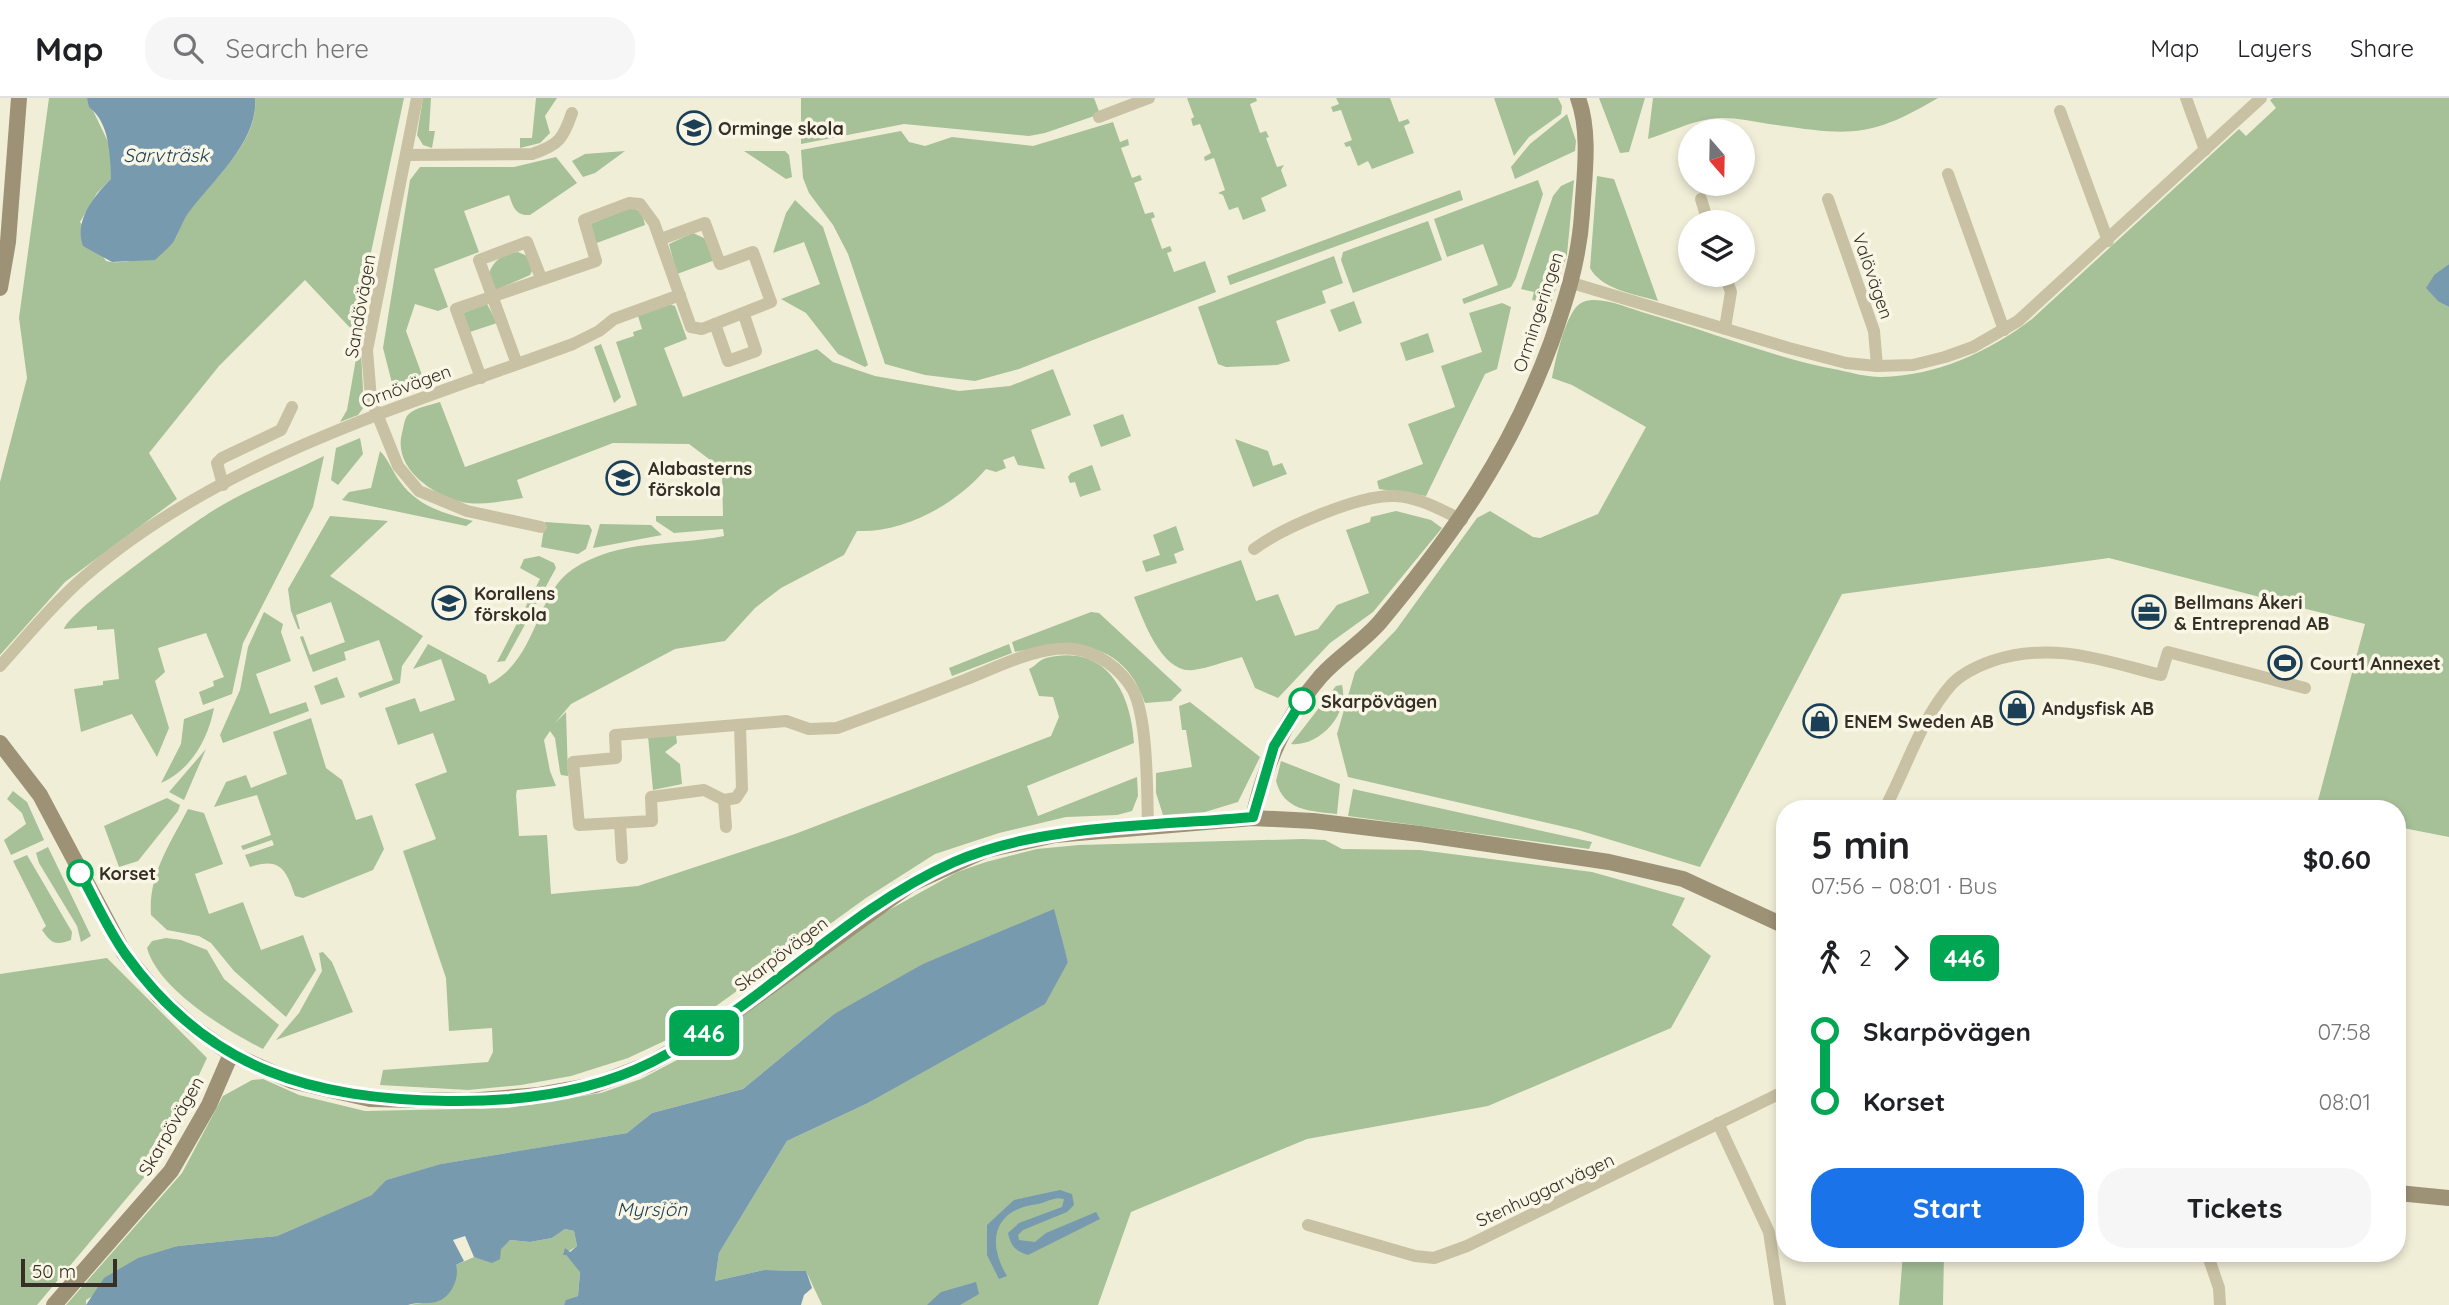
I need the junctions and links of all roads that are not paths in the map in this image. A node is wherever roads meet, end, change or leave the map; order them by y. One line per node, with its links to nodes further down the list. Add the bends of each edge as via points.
1 (19, 98): 15 (street)
2 (417, 98): 11 (street, Sandövägen)
3 (1149, 98): 9 (street)
4 (1578, 98): 20 (street, Ormingeringen, via 1584,177)
5 (2186, 98): 10 (street)
6 (2261, 98): 10 (street)
7 (2060, 111): 18 (street)
8 (572, 113): 11 (street, via 564,137 532,154)
9 (1099, 117)
10 (2205, 150): 18 (street)
11 (406, 155): 33 (street, Sandövägen, via 367,350 368,387)
12 (1948, 174): 28 (street)
13 (1701, 199): 16 (street)
14 (1828, 199): 30 (street, Valövägen, via 1874,331)
15 (5, 210): 22 (street)
16 (1704, 210)
17 (661, 239): 19 (street, via 640,204 629,203 584,220 596,261); 24 (street); 25 (street, via 705,223 720,264 753,252 771,302)
18 (2108, 241): 28 (street)
19 (541, 278): 23 (street); 23 (street, via 527,242 479,260)
20 (1572, 283): 27 (street); 35 (street, Ormingeringen, via 1525,409)
21 (1729, 287): 27 (street)
22 (0, 288)
23 (492, 295): 29 (street); 31 (street, via 456,309)
24 (680, 295): 26 (street, via 691,327); 29 (street, Ornövägen, via 614,318 588,337)
25 (744, 315): 26 (street); 26 (street, via 756,351 728,361)
26 (715, 324)
27 (1725, 328): 30 (street, via 1846,363)
28 (2004, 330): 30 (street, via 1945,357 1913,365)
29 (517, 364): 31 (street, Ornövägen)
30 (1877, 366)
31 (481, 378): 33 (street, Ornövägen)
32 (292, 407): 34 (street, via 281,430 217,463)
33 (376, 416): 34 (street, Ornövägen); 36 (street, Sandövägen, via 398,466 419,491 467,511)
34 (223, 485): 38 (street, Ornövägen, via 133,539 83,578)
35 (1462, 520): 37 (street, via 1411,498 1379,496 1274,534); 44 (street, Ormingeringen, via 1377,626 1322,675 1277,740)
36 (541, 527)
37 (1254, 549)
38 (0, 666)
39 (2305, 688): 43 (street, via 2168,652 2161,675 2061,651 2004,657 1965,673 1951,685 1930,715)
40 (740, 726): 42 (street, via 742,789 736,798); 45 (street, via 615,734 616,758 573,762 579,825); 47 (street, via 786,721 809,729 837,728 1050,650 1090,653 1118,670 1139,706)
41 (0, 743): 50 (street, Skarpövägen, via 40,795 124,953 164,1001)
42 (724, 800): 45 (street, via 704,790 651,797 652,821); 46 (street)
43 (1889, 800)
44 (1253, 817): 47 (street, Skarpövägen); 49 (street, Skarpövägen, via 1420,834 1609,862 1683,879)
45 (621, 824): 48 (street)
46 (726, 827)
47 (1149, 827): 50 (street, Skarpövägen, via 1055,835 954,862 868,912 714,1027 649,1064 595,1085 539,1096 468,1101 370,1099 299,1084)
48 (622, 858)
49 (1776, 922)
50 (231, 1055): 57 (street, Skarpövägen, via 171,1171)
51 (1776, 1095): 52 (street, Stenhuggarvägen)
52 (1718, 1123): 55 (street, Stenhuggarvägen, via 1434,1258); 58 (street, via 1769,1232)
53 (2406, 1194): 54 (street)
54 (2449, 1198)
55 (1308, 1225)
56 (2210, 1262): 59 (street)
57 (54, 1305)
58 (1780, 1305)
59 (2220, 1305)

